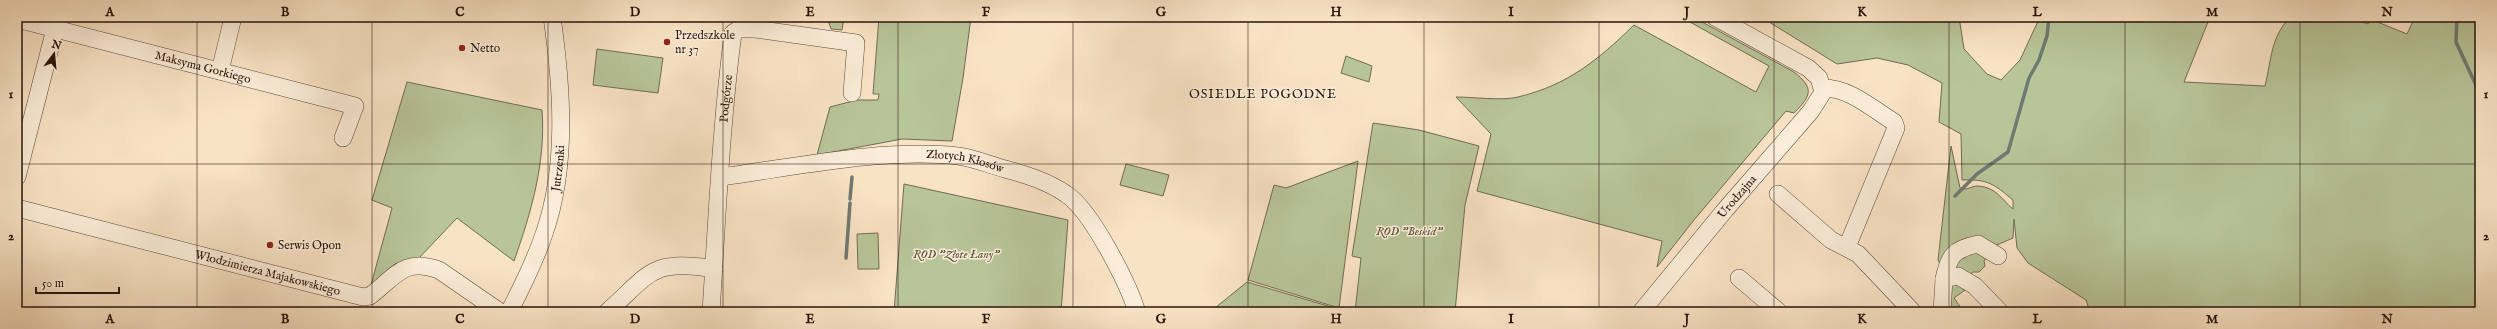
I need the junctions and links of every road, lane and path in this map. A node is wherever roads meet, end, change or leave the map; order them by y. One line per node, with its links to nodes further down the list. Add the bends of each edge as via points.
1 (233, 17): 6 (street)
2 (552, 17): 21 (street, Jutrzenki, via 562,111 555,184 545,233)
3 (1715, 17): 7 (street, via 1808,68)
4 (17, 19): 5 (street, Maksyma Gorkiego)
5 (57, 23): 6 (street, Maksyma Gorkiego); 10 (street)
6 (220, 71): 9 (street, Maksyma Gorkiego, via 355,106)
7 (1821, 83): 14 (street, via 1848,92 1894,122 1896,128); 25 (street, Urodzajna, via 1820,99 1811,111 1724,210)
8 (852, 93): 11 (street, Podgórze, via 856,43 738,29 733,33 729,66 722,132)
9 (343, 138)
10 (17, 177)
11 (721, 177): 16 (street, Podgórze); 24 (street, Złotych Kłosów, via 869,158 932,154 960,157 1039,179 1067,194 1085,213 1123,280)
12 (1778, 194): 14 (street, via 1831,240)
13 (17, 208): 20 (street, Włodzimierza Majakowskiego, via 363,297 370,296 405,268 416,265 429,266 439,270)
14 (1847, 247): 19 (street, via 1858,254)
15 (1998, 256): 18 (street, via 1978,244 1960,248 1947,261)
16 (714, 269): 22 (street, via 688,265 663,266 653,270); 23 (street, Podgórze)
17 (1739, 278): 26 (street)
18 (1944, 279): 27 (street); 28 (street, via 1958,276 1975,286)
19 (1912, 311)
20 (500, 312)
21 (509, 312)
22 (606, 312)
23 (711, 312)
24 (1137, 312)
25 (1642, 312)
26 (1778, 312)
27 (1942, 312)
28 (2000, 312)

